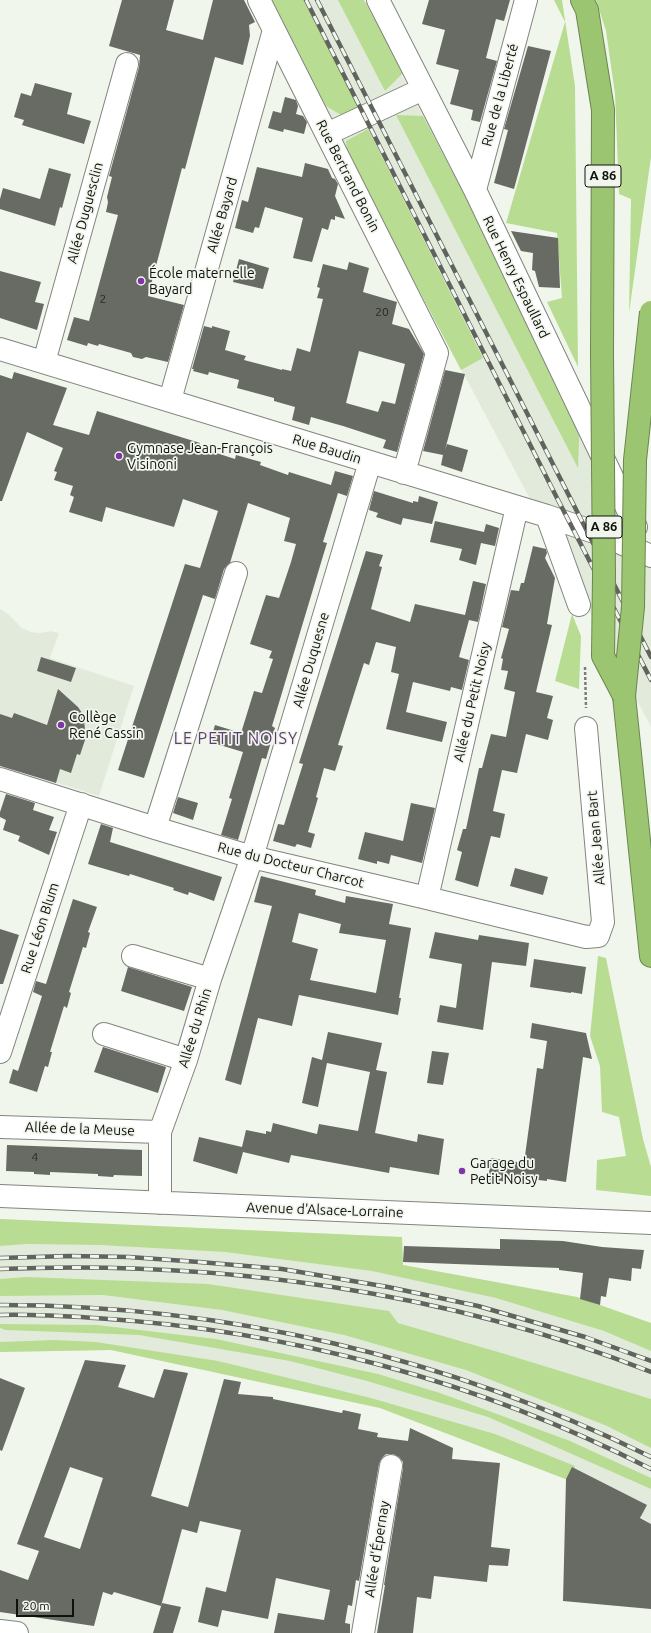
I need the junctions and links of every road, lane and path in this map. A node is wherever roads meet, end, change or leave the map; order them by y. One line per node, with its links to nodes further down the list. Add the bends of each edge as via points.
1 (259, 0): 5 (street, Rue Bertrand Bonin)
2 (378, 0): 7 (street, Rue Henry Espaullard)
3 (526, 0): 9 (street, Rue de la Liberté)
4 (582, 0): 21 (highway, A 86, bridge, via 586,10 603,110 603,656)
5 (274, 30): 8 (street, Rue Bertrand Bonin); 13 (street, Allée Bayard)
6 (126, 64): 12 (street, Allée Duguesclin)
7 (423, 89): 8 (street); 9 (street, Rue Henry Espaullard)
8 (327, 134): 15 (street, Rue Bertrand Bonin, via 437,353)
9 (475, 190): 18 (street, Rue Henry Espaullard)
10 (651, 312): 21 (highway, bridge, via 635,460 633,607)
11 (0, 349): 12 (street, Rue Baudin)
12 (44, 362): 13 (street, Rue Baudin)
13 (170, 400): 14 (street, Rue Baudin)
14 (370, 462): 15 (street, Rue Baudin); 26 (street, Allée Duquesne)
15 (404, 473): 16 (street, Rue Baudin)
16 (517, 507): 17 (street, Rue Baudin); 27 (street, Allée du Petit Noisy)
17 (547, 516): 18 (street, Rue Baudin, via 597,533); 20 (street)
18 (650, 556)
19 (236, 573): 25 (street)
20 (579, 605)
21 (624, 696): 30 (highway)
22 (586, 728): 28 (street, Allée Jean Bart, via 603,922 598,936)
23 (0, 779): 24 (street, Rue du Docteur Charcot)
24 (81, 804): 25 (street, Rue du Docteur Charcot); 33 (street, Rue Léon Blum)
25 (155, 828): 26 (street, Rue du Docteur Charcot)
26 (252, 857): 27 (street, Rue du Docteur Charcot); 31 (street, Allée du Rhin)
27 (427, 898): 28 (street, Rue du Docteur Charcot)
28 (586, 937)
29 (133, 956): 31 (street)
30 (651, 956)
31 (210, 979): 34 (street, Allée du Rhin)
32 (104, 1034): 34 (street)
33 (0, 1052)
34 (186, 1060): 36 (street, Allée du Rhin)
35 (0, 1127): 36 (street, Allée de la Meuse)
36 (160, 1132): 38 (street, Allée du Rhin)
37 (0, 1196): 38 (street, Avenue d'Alsace-Lorraine)
38 (160, 1203): 39 (street, Avenue d'Alsace-Lorraine)
39 (651, 1223)
40 (391, 1466): 43 (street, Allée d'Épernay)
41 (0, 1631): 42 (street)
42 (17, 1633)
43 (363, 1633)

